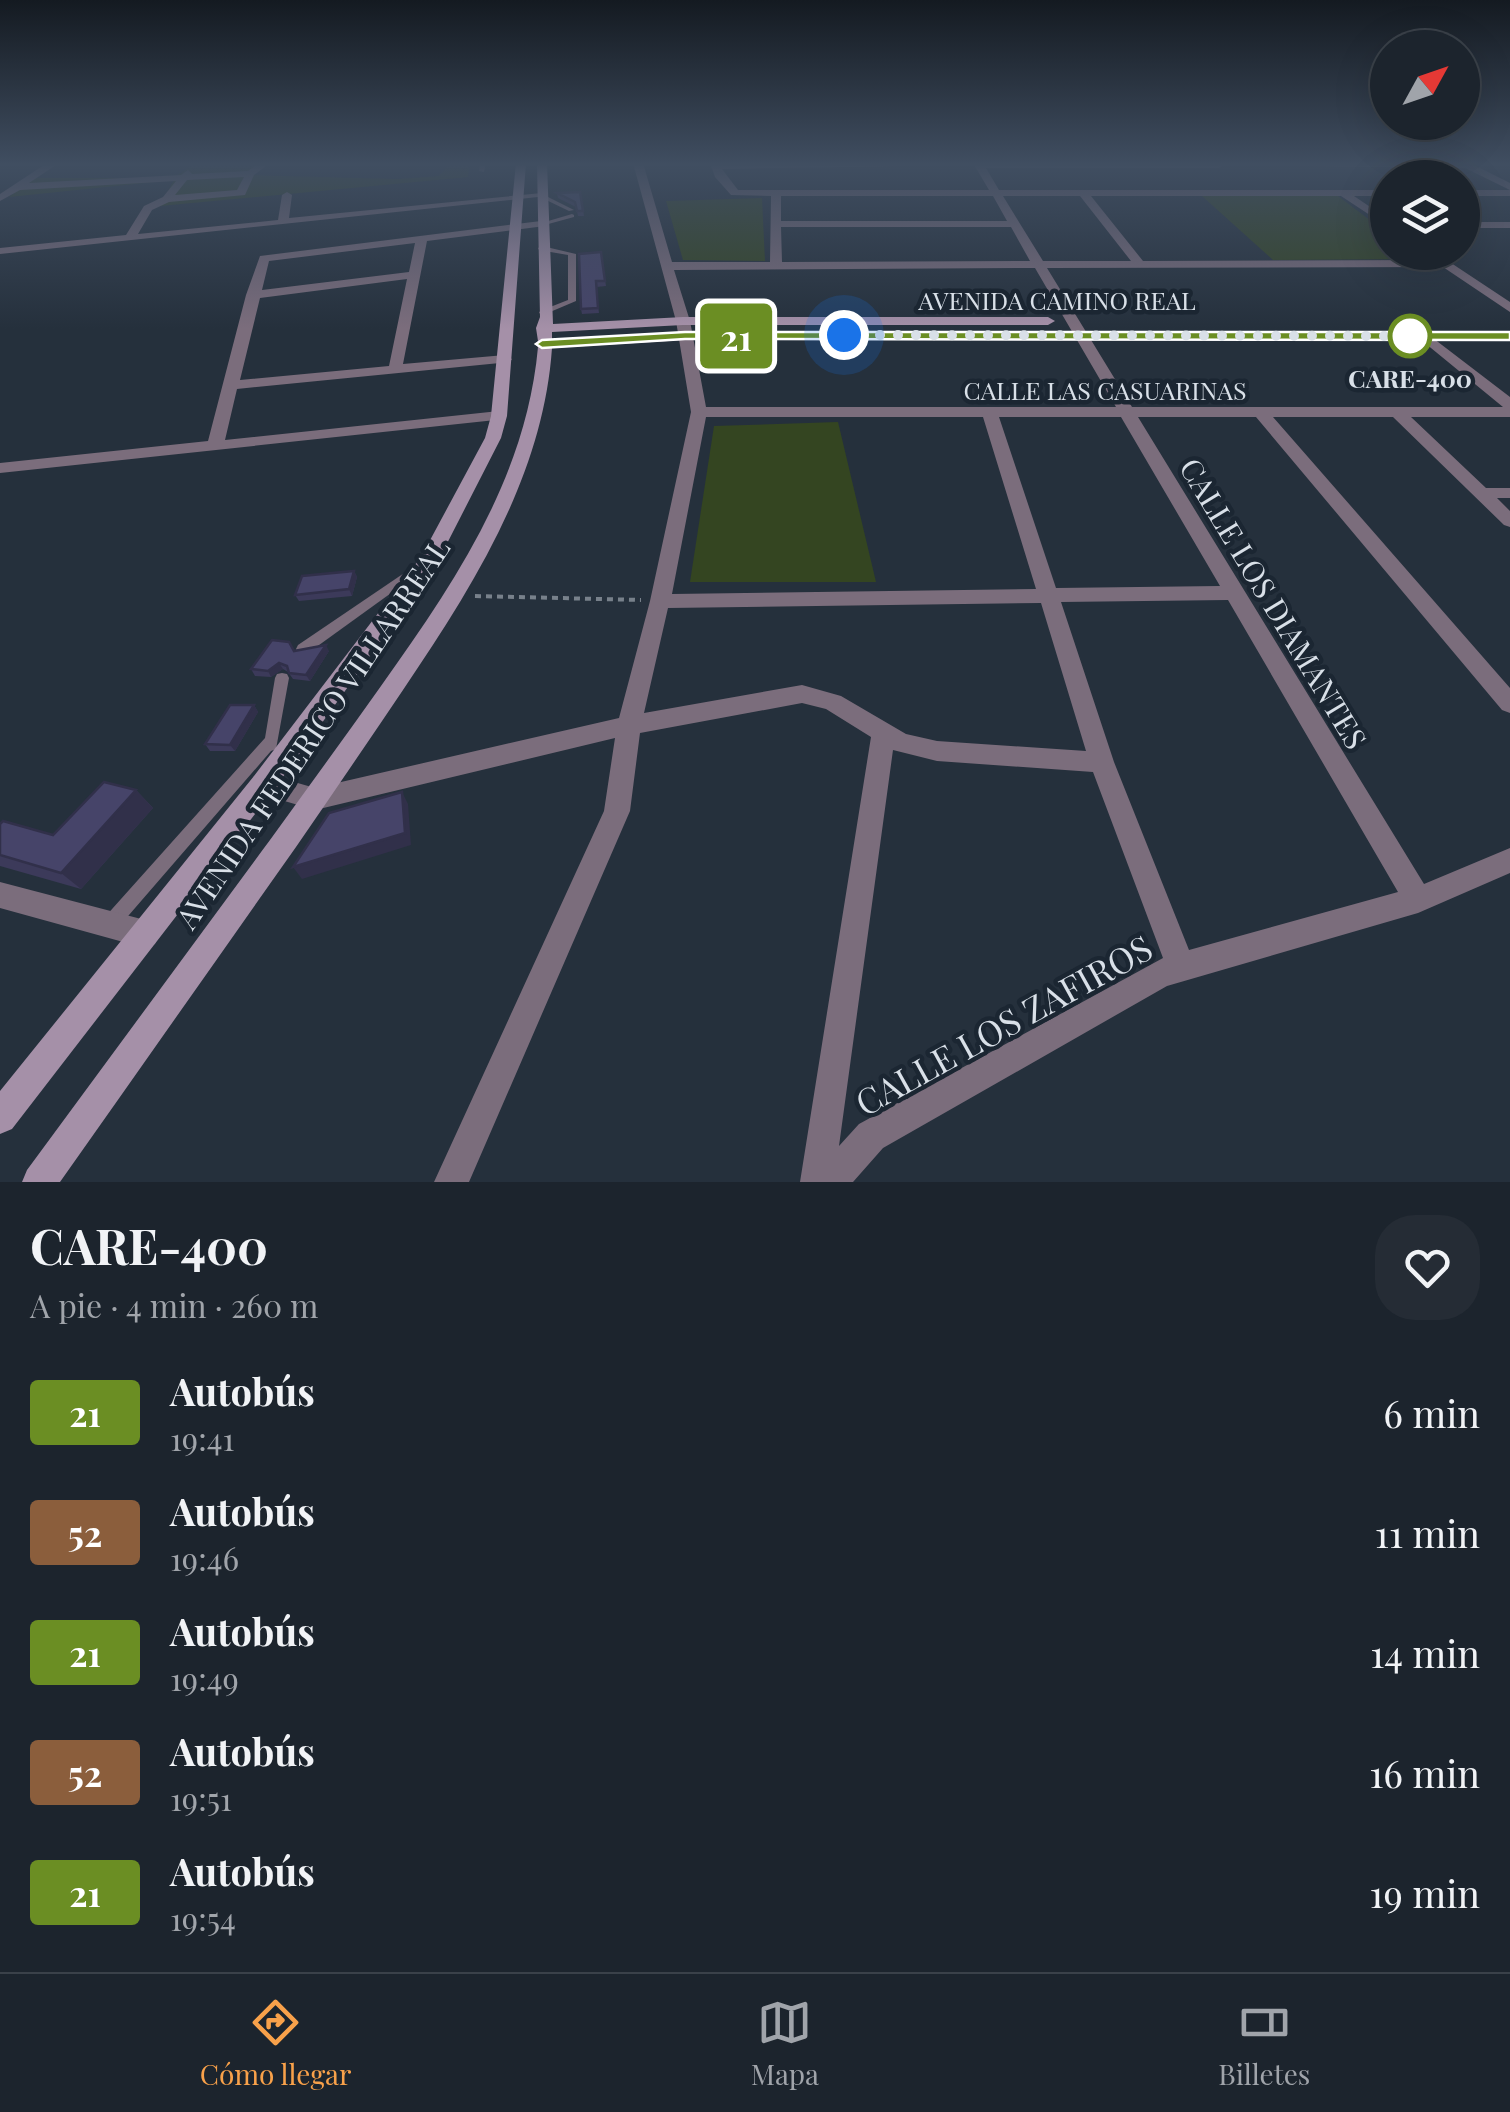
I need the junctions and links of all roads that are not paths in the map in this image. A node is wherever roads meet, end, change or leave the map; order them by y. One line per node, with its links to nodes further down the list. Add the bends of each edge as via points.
1 (143, 218): 18 (street)
2 (284, 218): 11 (street)
3 (320, 218): 11 (street)
4 (519, 218): 17 (main road, AVENIDA FEDERICO VILLARREAL)
5 (541, 218): 12 (main road, AVENIDA FEDERICO VILLARREAL)
6 (557, 218): 12 (lane)
7 (654, 218): 26 (street)
8 (776, 218): 13 (street)
9 (1009, 218): 14 (street)
10 (1103, 218): 24 (street)
11 (283, 222): 18 (street)
12 (541, 224): 17 (street); 20 (main road, AVENIDA FEDERICO VILLARREAL)
13 (776, 224): 14 (street); 25 (street)
14 (1013, 224): 23 (street)
15 (1480, 225): 16 (street)
16 (1510, 226)
17 (518, 227): 19 (street); 37 (main road, AVENIDA FEDERICO VILLARREAL)
18 (130, 238): 21 (street)
19 (422, 238): 28 (street); 29 (street, via 266,257)
20 (542, 248): 32 (main road, AVENIDA FEDERICO VILLARREAL); 32 (lane, via 572,254 572,301)
21 (0, 251)
22 (1370, 263): 24 (street)
23 (1038, 264): 24 (street); 25 (street); 34 (street)
24 (1139, 264)
25 (776, 265): 26 (street)
26 (667, 266): 33 (street)
27 (1456, 270): 30 (street)
28 (413, 275): 29 (street); 38 (street)
29 (252, 295): 39 (street)
30 (1510, 308)
31 (1510, 322): 34 (main road, AVENIDA CAMINO REAL)
32 (543, 328): 33 (main road, AVENIDA CAMINO REAL); 53 (main road, AVENIDA FEDERICO VILLARREAL, via 530,434)
33 (684, 328): 34 (main road, AVENIDA CAMINO REAL); 41 (street)
34 (1077, 328): 35 (main road, AVENIDA CAMINO REAL); 45 (street, CALLE LOS DIAMANTES)
35 (1426, 336): 36 (main road, AVENIDA CAMINO REAL); 40 (street)
36 (1510, 336)
37 (505, 359): 38 (street); 46 (main road, AVENIDA FEDERICO VILLARREAL)
38 (395, 369): 39 (street)
39 (230, 385): 47 (street)
40 (1510, 409): 42 (street, CALLE LAS CASUARINAS)
41 (699, 412): 43 (street, CALLE LAS CASUARINAS); 56 (street)
42 (1398, 413): 44 (street, CALLE LAS CASUARINAS); 49 (street)
43 (990, 414): 45 (street, CALLE LAS CASUARINAS); 55 (street)
44 (1262, 414): 45 (street, CALLE LAS CASUARINAS); 59 (street)
45 (1126, 415): 54 (street, CALLE LOS DIAMANTES)
46 (500, 416): 47 (street); 52 (main road, AVENIDA FEDERICO VILLARREAL)
47 (216, 446): 48 (street)
48 (0, 468)
49 (1480, 493): 50 (street); 51 (street)
50 (1510, 494)
51 (1510, 521)
52 (429, 560): 53 (main road); 57 (lane); 64 (main road, AVENIDA FEDERICO VILLARREAL)
53 (474, 563): 65 (main road, AVENIDA FEDERICO VILLARREAL)
54 (1233, 593): 55 (street); 68 (street, CALLE LOS DIAMANTES)
55 (1047, 596): 56 (street); 63 (street)
56 (660, 601): 60 (street)
57 (303, 649)
58 (282, 678): 62 (lane)
59 (1510, 704)
60 (629, 725): 61 (street, via 802,694 833,702); 65 (street); 74 (street, via 618,812)
61 (884, 731): 63 (street, via 937,751); 75 (street)
62 (272, 740): 64 (lane); 69 (lane)
63 (1102, 762): 71 (street)
64 (263, 784): 65 (street); 70 (main road, AVENIDA FEDERICO VILLARREAL)
65 (315, 799): 73 (main road, AVENIDA FEDERICO VILLARREAL)
66 (1510, 860): 68 (street, CALLE LOS ZAFIROS)
67 (0, 895): 69 (street)
68 (1418, 900): 71 (street, CALLE LOS ZAFIROS)
69 (110, 924): 70 (street)
70 (145, 934): 72 (main road, AVENIDA FEDERICO VILLARREAL)
71 (1181, 967): 76 (street, CALLE LOS ZAFIROS, via 871,1136)
72 (0, 1118)
73 (39, 1182)
74 (451, 1182)
75 (816, 1182)
76 (830, 1182)

